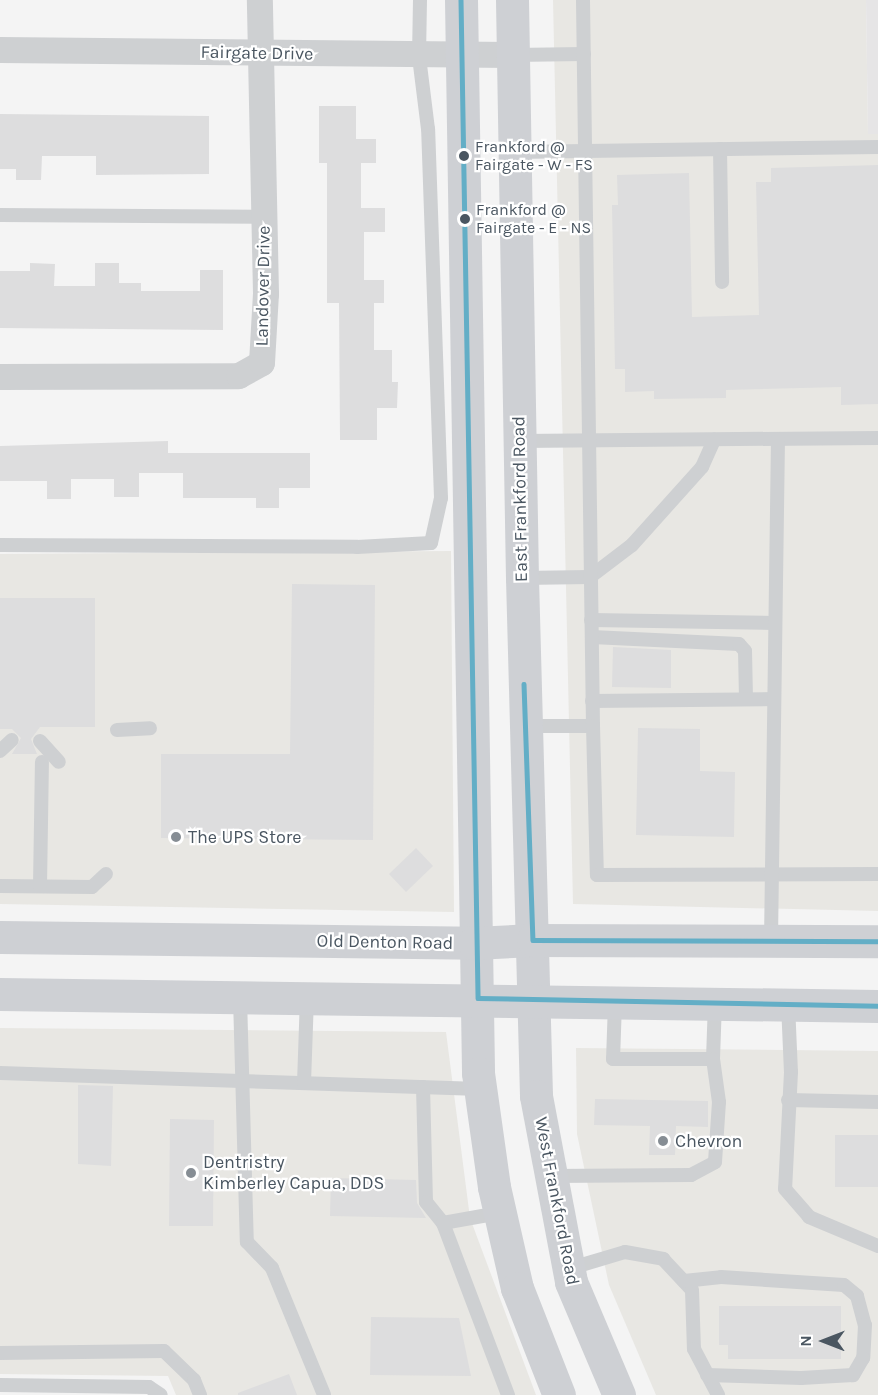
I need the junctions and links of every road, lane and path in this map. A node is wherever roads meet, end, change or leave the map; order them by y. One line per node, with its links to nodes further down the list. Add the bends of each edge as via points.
1 (260, 0): 7 (street, Landover Drive)
2 (420, 0): 11 (lane)
3 (461, 0): 10 (main road)
4 (512, 0): 9 (main road, East Frankford Road)
5 (583, 0): 8 (lane)
6 (0, 50): 7 (street, Fairgate Drive)
7 (262, 53): 11 (street, Fairgate Drive); 17 (street, Landover Drive)
8 (584, 54): 9 (lane); 14 (lane)
9 (513, 55): 10 (street, Fairgate Drive); 15 (main road, East Frankford Road)
10 (463, 56): 11 (street, Fairgate Drive); 26 (main road)
11 (419, 57): 25 (lane, via 428,129 441,498 431,543 357,547)
12 (878, 147): 13 (lane)
13 (720, 149): 14 (lane); 18 (lane)
14 (585, 151): 15 (lane); 24 (lane)
15 (514, 152): 23 (main road, East Frankford Road)
16 (0, 215): 17 (lane)
17 (265, 217): 19 (street, Landover Drive, via 262,363 239,376)
18 (722, 282)
19 (0, 377)
20 (878, 438): 21 (lane)
21 (778, 439): 22 (lane); 30 (lane)
22 (714, 440): 24 (lane); 27 (lane, via 702,467 632,545)
23 (519, 441): 24 (lane); 28 (main road, East Frankford Road)
24 (589, 441): 27 (lane)
25 (0, 545)
26 (472, 576): 28 (main road); 53 (main road)
27 (590, 577): 28 (lane); 29 (lane)
28 (522, 578): 35 (main road, East Frankford Road)
29 (591, 620): 30 (lane); 31 (lane)
30 (775, 623): 33 (lane)
31 (592, 637): 32 (lane, via 739,644 745,651); 34 (lane)
32 (746, 699): 33 (lane); 34 (lane)
33 (774, 699): 44 (lane)
34 (592, 701): 36 (lane)
35 (525, 726): 36 (lane); 50 (main road, East Frankford Road)
36 (593, 726): 44 (lane, via 597,875)
37 (150, 728): 38 (lane)
38 (117, 730)
39 (12, 740): 41 (lane)
40 (40, 741): 43 (lane)
41 (0, 751)
42 (42, 762): 48 (lane)
43 (59, 762)
44 (772, 873): 46 (lane); 51 (lane)
45 (106, 874): 48 (lane, via 92,887)
46 (878, 874)
47 (0, 886): 48 (lane)
48 (40, 886)
49 (0, 937): 53 (main road, Old Denton Road)
50 (533, 940): 51 (main road, Old Denton Road); 53 (main road, Old Denton Road); 58 (main road, East Frankford Road)
51 (771, 940): 52 (main road, Old Denton Road)
52 (878, 941)
53 (474, 943): 57 (main road)
54 (0, 994): 55 (main road)
55 (240, 996): 56 (main road); 65 (lane)
56 (307, 996): 57 (main road); 66 (lane)
57 (478, 998): 58 (main road); 68 (main road)
58 (533, 998): 59 (main road); 71 (main road, West Frankford Road, via 536,1096)
59 (615, 1000): 60 (main road); 63 (lane, via 613,1059)
60 (715, 1003): 61 (main road); 63 (lane)
61 (788, 1004): 62 (main road); 69 (lane)
62 (878, 1006)
63 (713, 1059): 71 (lane, via 719,1102 715,1162 691,1175)
64 (0, 1073): 65 (lane)
65 (240, 1081): 66 (lane); 82 (lane, via 247,1242 272,1268)
66 (304, 1083): 67 (lane)
67 (423, 1087): 68 (lane); 73 (lane, via 426,1202)
68 (480, 1089): 72 (main road)
69 (788, 1100): 70 (lane); 74 (lane, via 785,1189 809,1217)
70 (878, 1102)
71 (549, 1176): 75 (main road, West Frankford Road)
72 (500, 1213): 73 (lane); 84 (main road, via 517,1288)
73 (443, 1223): 83 (lane)
74 (878, 1246)
75 (568, 1269): 76 (lane, via 625,1252 663,1259); 85 (main road, West Frankford Road)
76 (684, 1281): 78 (lane, via 692,1290 694,1349); 78 (lane, via 721,1277 844,1285 857,1296 865,1324 863,1358 853,1375)
77 (0, 1353): 81 (lane, via 164,1351 194,1380)
78 (707, 1375): 86 (lane)
79 (0, 1385): 80 (lane, via 149,1387)
80 (161, 1395)
81 (200, 1395)
82 (324, 1395)
83 (508, 1395)
84 (559, 1395)
85 (619, 1395)
86 (718, 1395)

